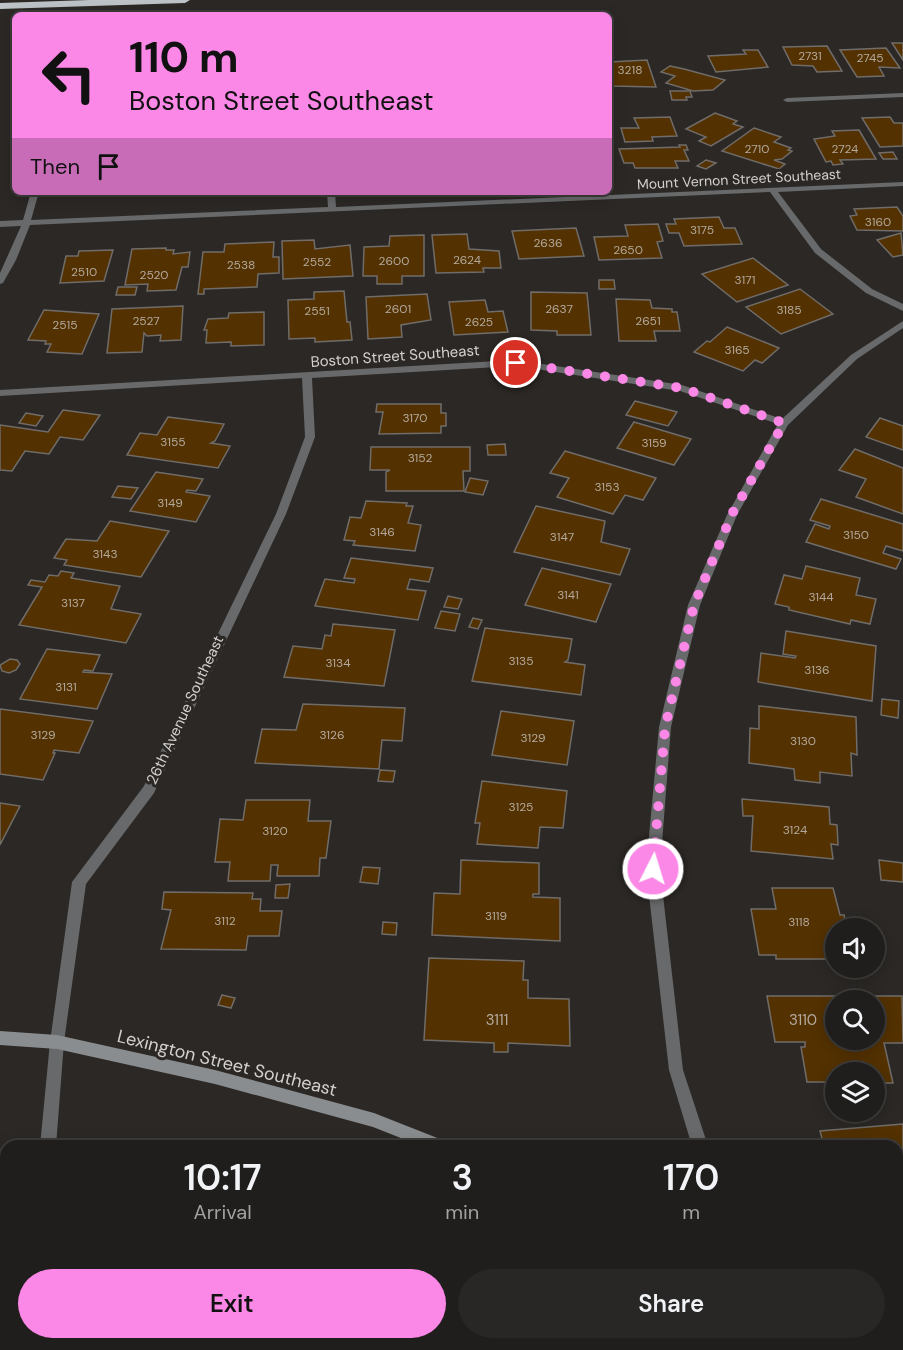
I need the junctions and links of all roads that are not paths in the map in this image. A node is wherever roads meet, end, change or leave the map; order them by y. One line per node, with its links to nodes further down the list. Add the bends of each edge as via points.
1 (184, 0): 2 (highway)
2 (0, 6)
3 (903, 95): 4 (street)
4 (788, 100)
5 (903, 184): 6 (street, Mount Vernon Street Southeast)
6 (773, 191): 9 (street, Mount Vernon Street Southeast); 14 (street, via 818,251 869,291)
7 (34, 195): 11 (street)
8 (331, 195): 10 (street)
9 (584, 196): 10 (street, Mount Vernon Street Southeast)
10 (332, 210): 11 (street, Mount Vernon Street Southeast)
11 (27, 223): 12 (street, Mount Vernon Street Southeast); 13 (street)
12 (0, 224)
13 (0, 282)
14 (903, 308)
15 (903, 324): 18 (street, via 854,357)
16 (308, 376): 17 (street, Boston Street Southeast); 18 (street, Boston Street Southeast, via 516,363 682,388); 20 (street, 26th Avenue Southeast, via 310,437 281,514 149,789 79,882)
17 (0, 393)
18 (784, 423): 23 (street, via 732,514 694,605 665,728 653,869 676,1070)
19 (0, 1038): 20 (street, Lexington Street Southeast)
20 (57, 1042): 21 (street, 26th Avenue Southeast); 22 (street, Lexington Street Southeast, via 249,1086 374,1120)
21 (49, 1140)
22 (424, 1140)
23 (698, 1140)

